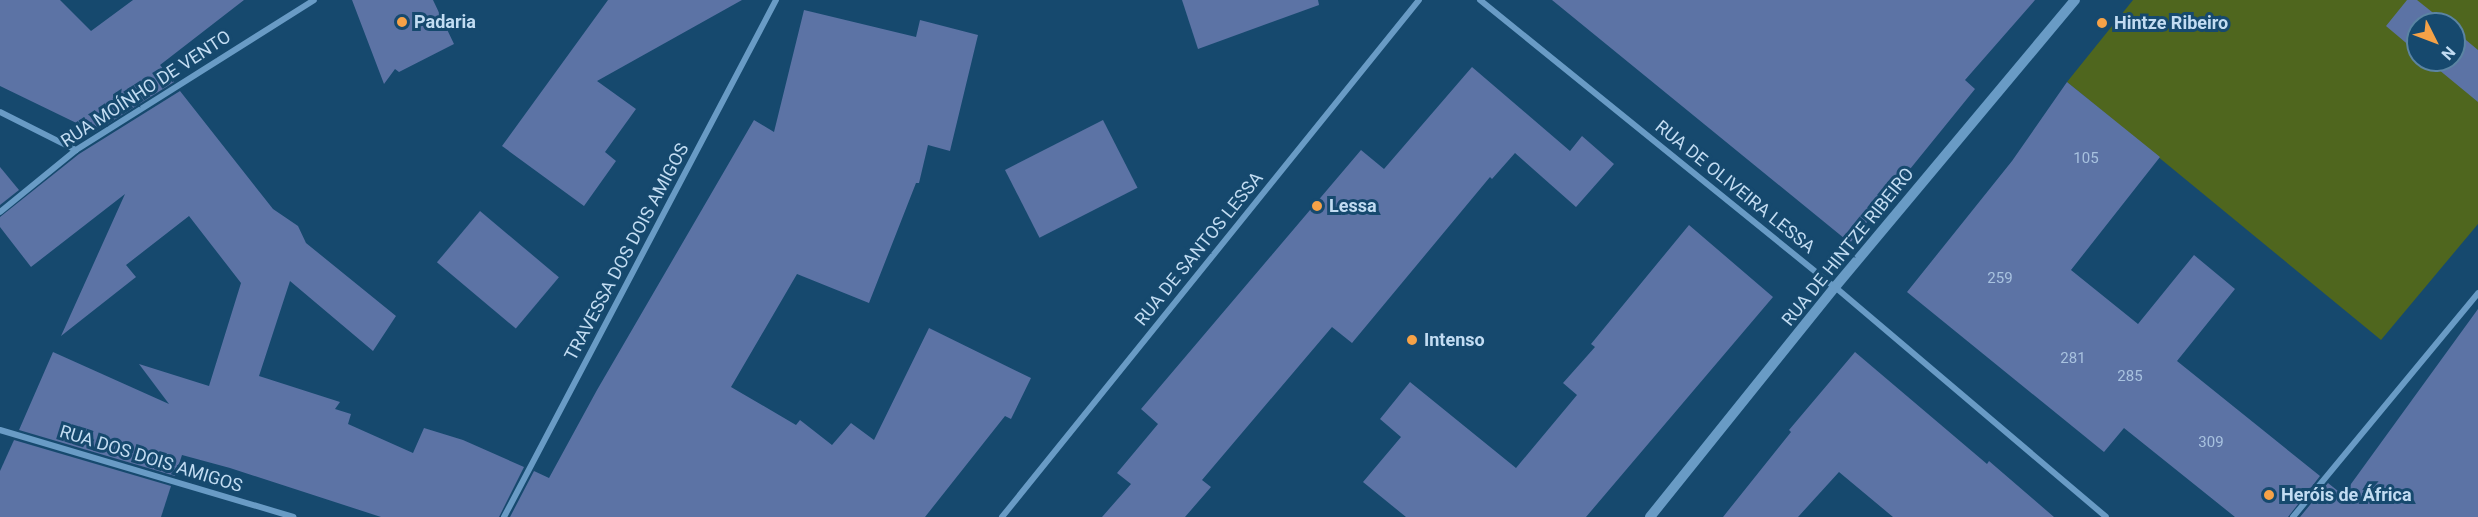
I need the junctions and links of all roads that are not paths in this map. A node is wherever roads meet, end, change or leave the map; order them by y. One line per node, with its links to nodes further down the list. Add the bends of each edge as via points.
1 (314, 0): 7 (street, RUA MOÍNHO DE VENTO)
2 (776, 0): 13 (street, TRAVESSA DOS DOIS AMIGOS)
3 (1419, 0): 14 (street, RUA DE SANTOS LESSA)
4 (1480, 0): 9 (street, RUA DE OLIVEIRA LESSA)
5 (2074, 0): 9 (street, RUA DE HINTZE RIBEIRO)
6 (0, 112): 7 (street)
7 (76, 150): 8 (street, RUA MOÍNHO DE VENTO)
8 (0, 212)
9 (1835, 287): 15 (street, RUA DE HINTZE RIBEIRO); 16 (street, RUA DE OLIVEIRA LESSA)
10 (2478, 293): 17 (street)
11 (0, 430): 12 (street, RUA DOS DOIS AMIGOS)
12 (293, 517)
13 (504, 517)
14 (1002, 517)
15 (1650, 517)
16 (2106, 517)
17 (2293, 517)

